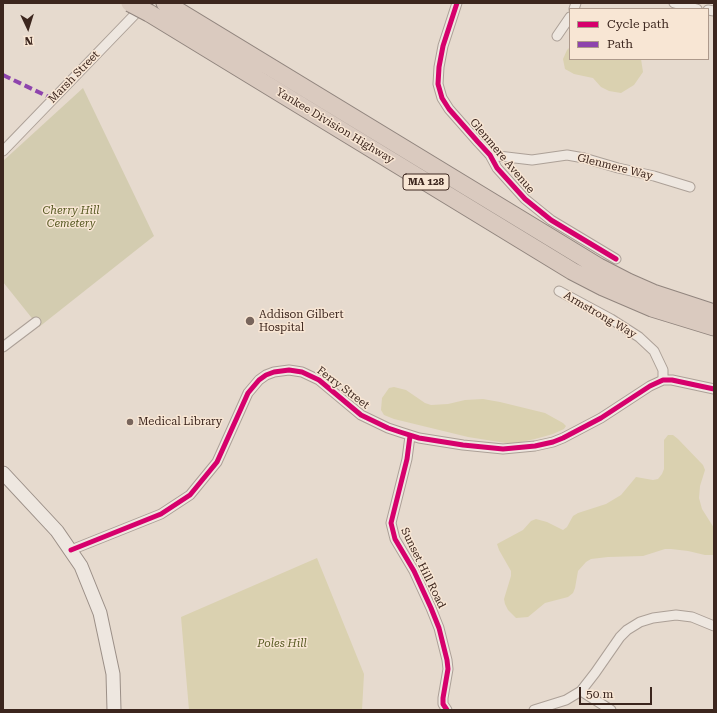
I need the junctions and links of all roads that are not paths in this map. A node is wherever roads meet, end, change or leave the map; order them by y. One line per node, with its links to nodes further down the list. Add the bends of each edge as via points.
1 (130, 3): 5 (highway, Yankee Division Highway / MA 128, bridge)
2 (165, 3): 14 (highway, Yankee Division Highway / MA 128, via 599,267 653,293)
3 (457, 3): 10 (street, Glenmere Avenue, via 443,46 439,88 449,109)
4 (674, 3): 6 (street)
5 (148, 8): 9 (street, Marsh Street); 16 (highway, Yankee Division Highway / MA 128, via 578,274 652,308)
6 (693, 8)
7 (569, 19): 8 (street)
8 (558, 36)
9 (3, 151)
10 (490, 155): 11 (street, Glenmere Way, via 532,160 567,155); 12 (street, Glenmere Avenue, via 497,168 533,207)
11 (690, 187)
12 (616, 259)
13 (559, 291): 18 (street, Armstrong Way, via 639,336 654,351 662,370)
14 (714, 313)
15 (36, 322): 17 (street)
16 (714, 327)
17 (3, 347)
18 (663, 380): 19 (street); 20 (street, Ferry Street, via 601,418 553,442 535,446 503,449)
19 (714, 389)
20 (410, 436): 22 (street, Ferry Street, via 361,415 319,380 302,372 282,371 266,375 248,393 217,462 190,495 161,514); 26 (street, Sunset Hill Road, via 404,474 391,523 395,539 414,571 439,628 448,669 443,698)
21 (3, 473): 22 (main road)
22 (71, 550): 25 (main road, via 81,566 100,613 113,674)
23 (714, 626): 24 (street, via 692,617 676,615 640,622 620,637)
24 (581, 691): 27 (street, via 566,700); 28 (street)
25 (114, 710)
26 (446, 710)
27 (534, 710)
28 (611, 710)

